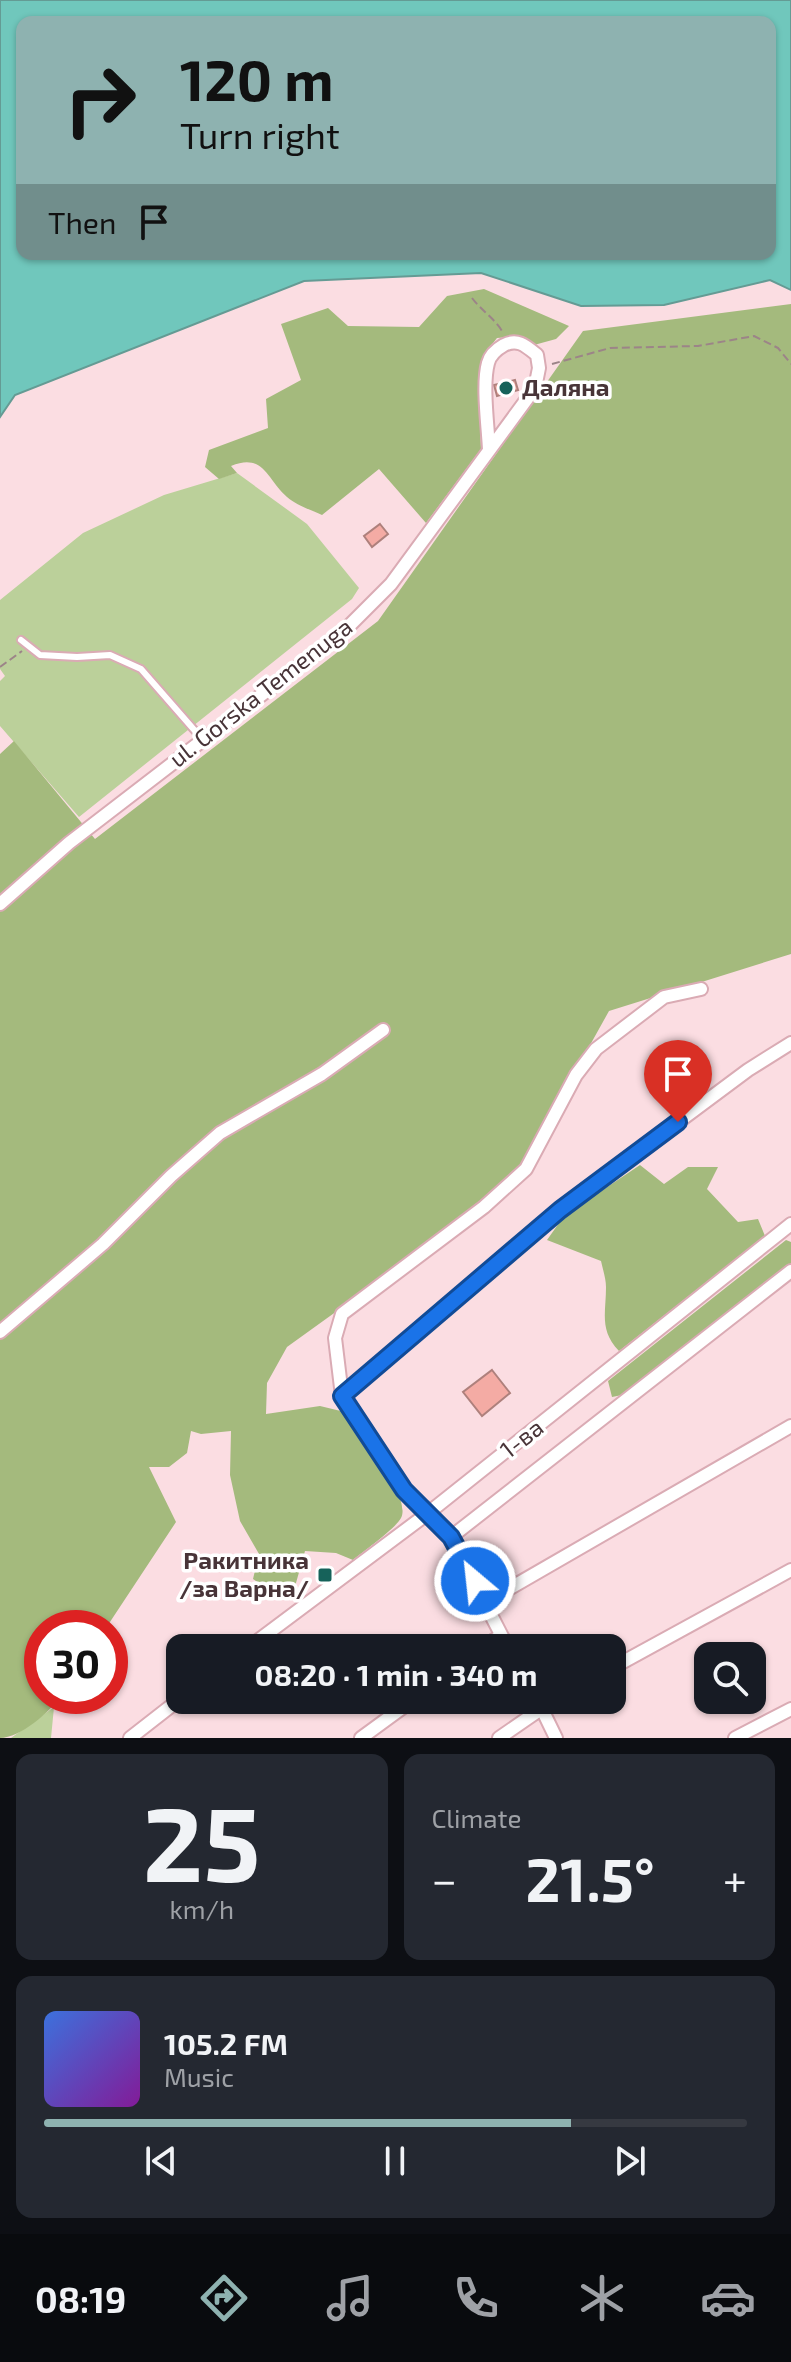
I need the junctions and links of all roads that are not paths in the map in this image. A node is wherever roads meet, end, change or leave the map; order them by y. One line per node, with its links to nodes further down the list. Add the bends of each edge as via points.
1 (489, 450): 1 (street, ul. Gorska Temenuga, via 535,388 537,355 519,342 493,352 488,361); 3 (street, ul. Gorska Temenuga, via 391,584 342,633)
2 (21, 640): 3 (lane, via 40,655 110,655 141,669)
3 (203, 740): 4 (street, ul. Gorska Temenuga, via 69,843)
4 (0, 904)
5 (701, 989): 11 (street, via 664,997 596,1049 576,1075 526,1169 342,1314 335,1338)
6 (383, 1030): 10 (street, via 322,1074 220,1133)
7 (791, 1043): 11 (street, via 560,1210)
8 (791, 1224): 13 (street, 1-ва)
9 (791, 1271): 14 (street)
10 (0, 1332)
11 (342, 1396): 13 (street, via 404,1490)
12 (791, 1426): 16 (street)
13 (427, 1514): 14 (street); 17 (street, 1-ва)
14 (451, 1537): 16 (street)
15 (791, 1570): 19 (street)
16 (486, 1602): 18 (street)
17 (267, 1634)
18 (501, 1634)
19 (626, 1660)
20 (791, 1709): 29 (street)
21 (166, 1710): 25 (street)
22 (394, 1714): 26 (street)
23 (527, 1714): 27 (street)
24 (544, 1714): 28 (street)
25 (130, 1738)
26 (361, 1738)
27 (499, 1738)
28 (556, 1738)
29 (735, 1738)

